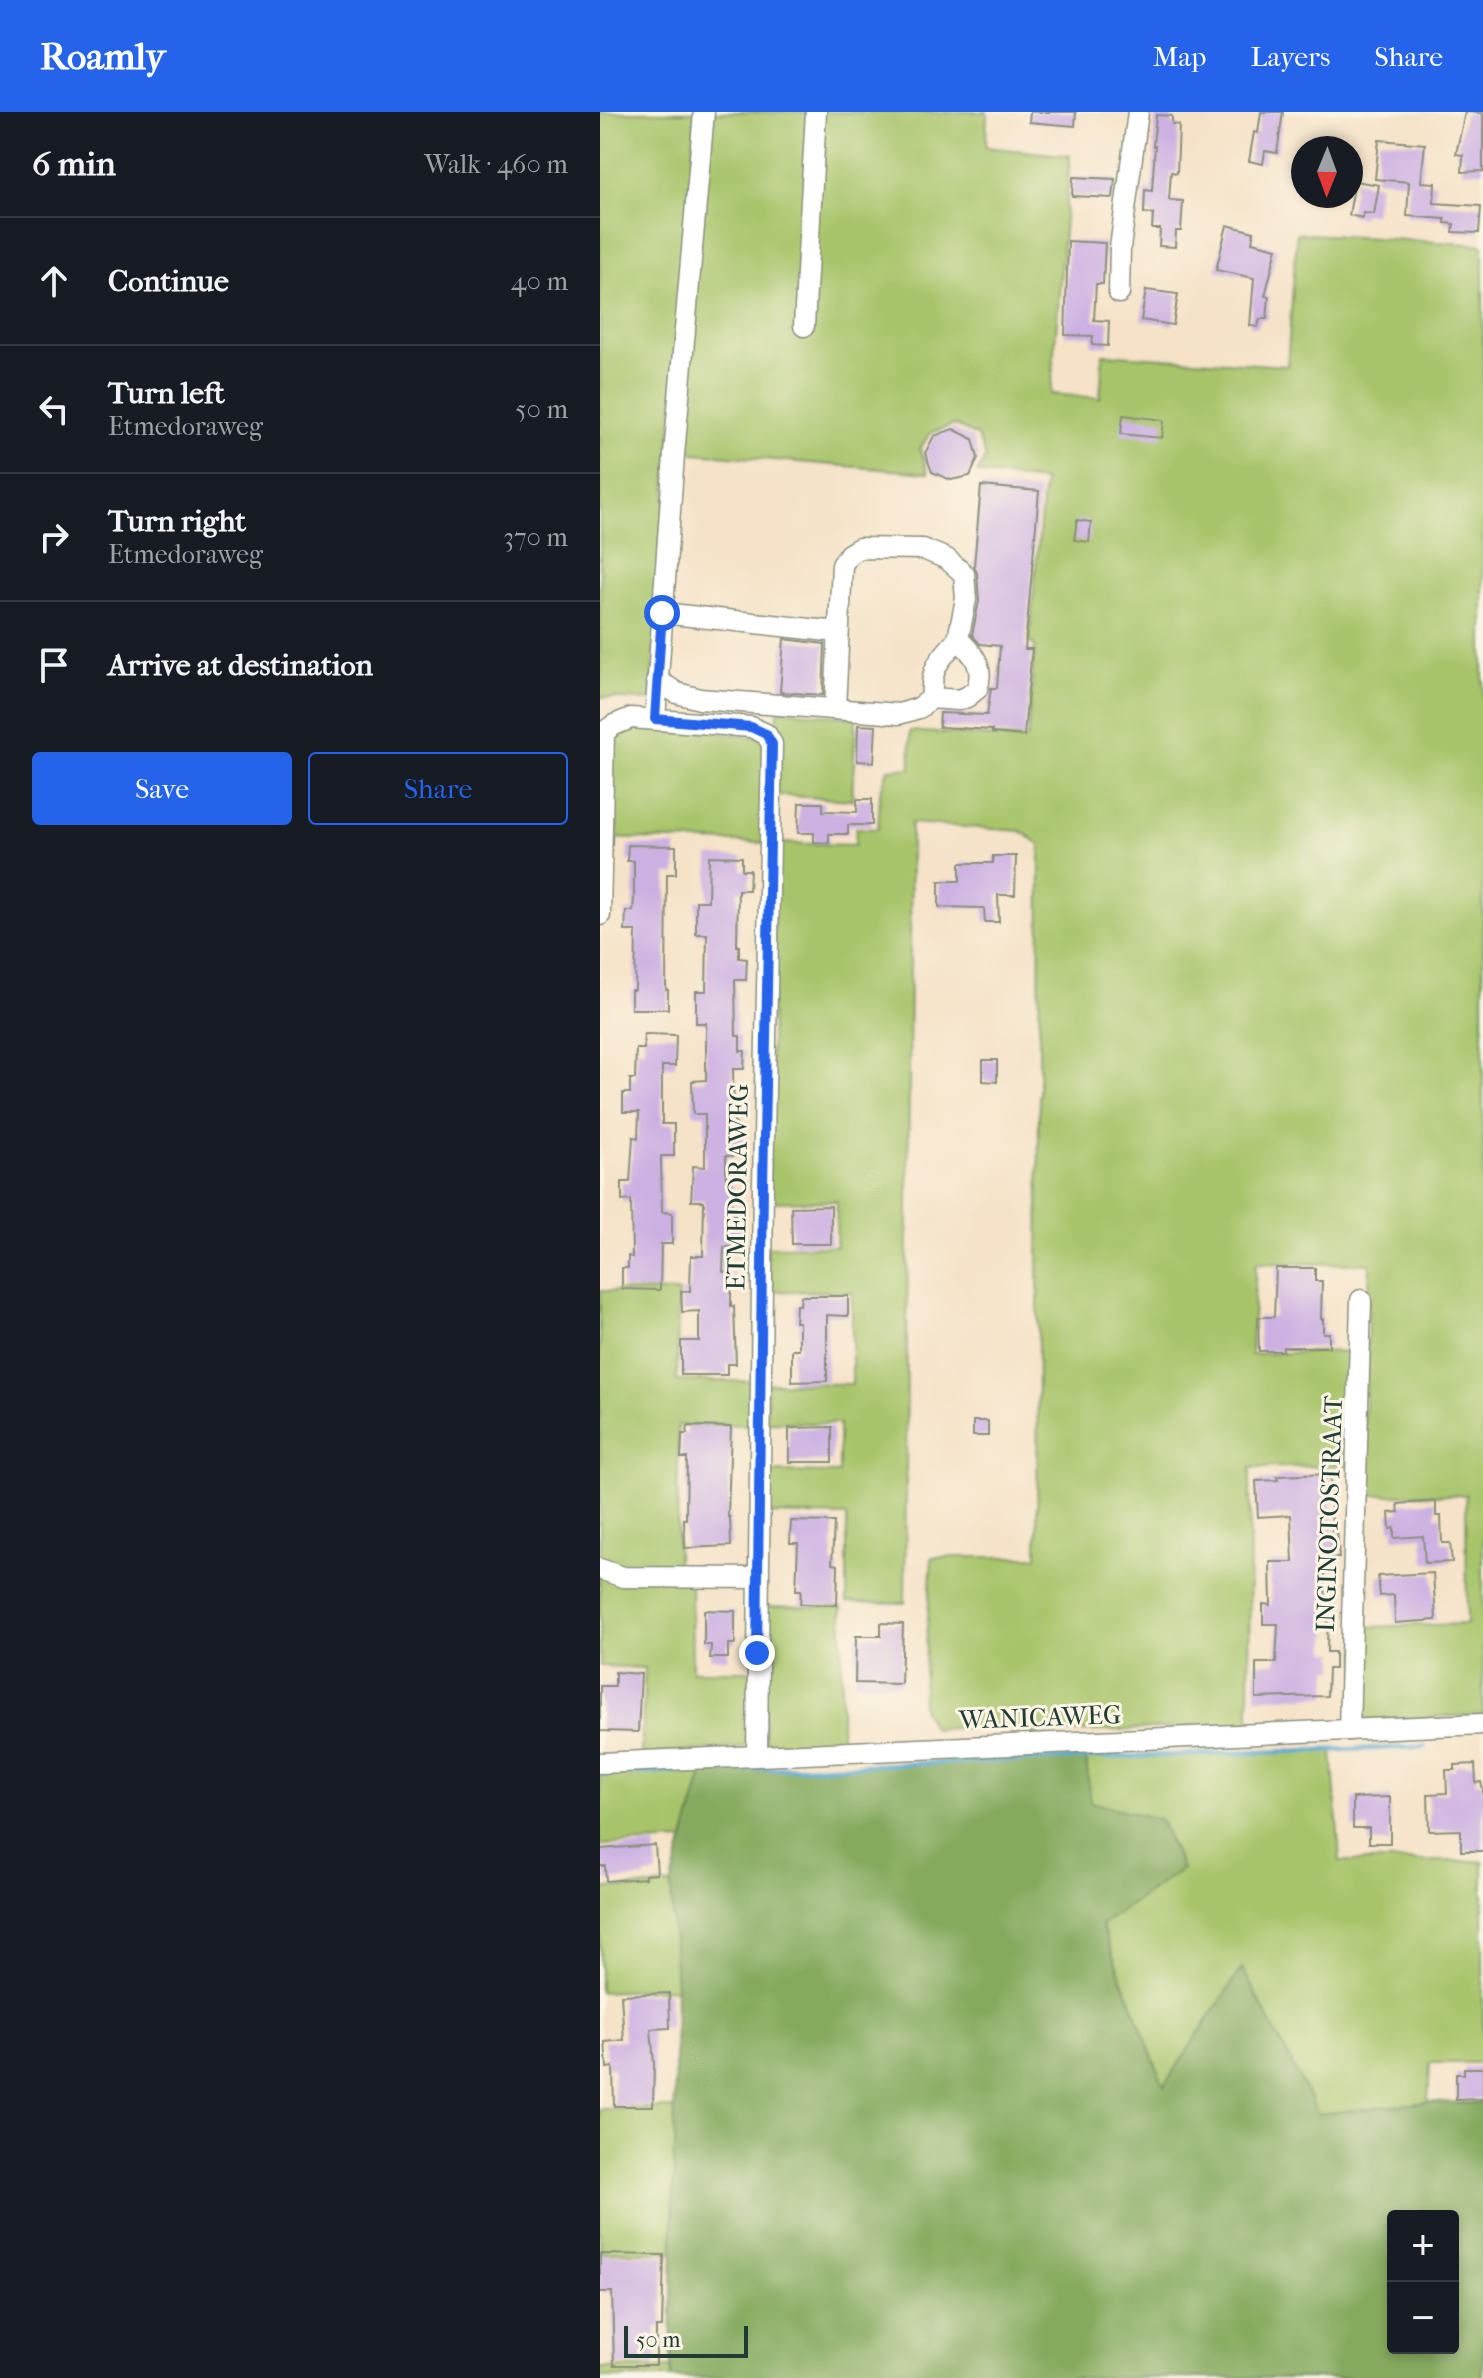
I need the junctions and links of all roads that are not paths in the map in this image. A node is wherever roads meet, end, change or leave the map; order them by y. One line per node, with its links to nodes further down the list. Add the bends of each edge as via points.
1 (704, 112): 6 (street)
2 (816, 112): 5 (street)
3 (1138, 112): 4 (street)
4 (1119, 293)
5 (804, 326)
6 (662, 613): 7 (street); 10 (street)
7 (838, 632): 8 (street, via 842,565 849,554 859,548 923,549 964,574 966,599); 11 (street)
8 (958, 639): 9 (street, via 934,669); 9 (street, via 981,670 977,689 958,700)
9 (932, 698): 11 (street, via 899,714)
10 (656, 700): 11 (street, via 677,693); 12 (street, via 604,732); 15 (street, ETMEDORAWEG, via 751,727 772,744)
11 (835, 709)
12 (600, 915)
13 (1361, 1300): 17 (street, INGINOTOSTRAAT)
14 (600, 1569): 15 (street, via 623,1577)
15 (759, 1578): 18 (street, ETMEDORAWEG)
16 (1483, 1724): 17 (street, WANICAWEG)
17 (1349, 1730): 18 (street, WANICAWEG)
18 (757, 1755): 19 (street, WANICAWEG)
19 (600, 1763)

